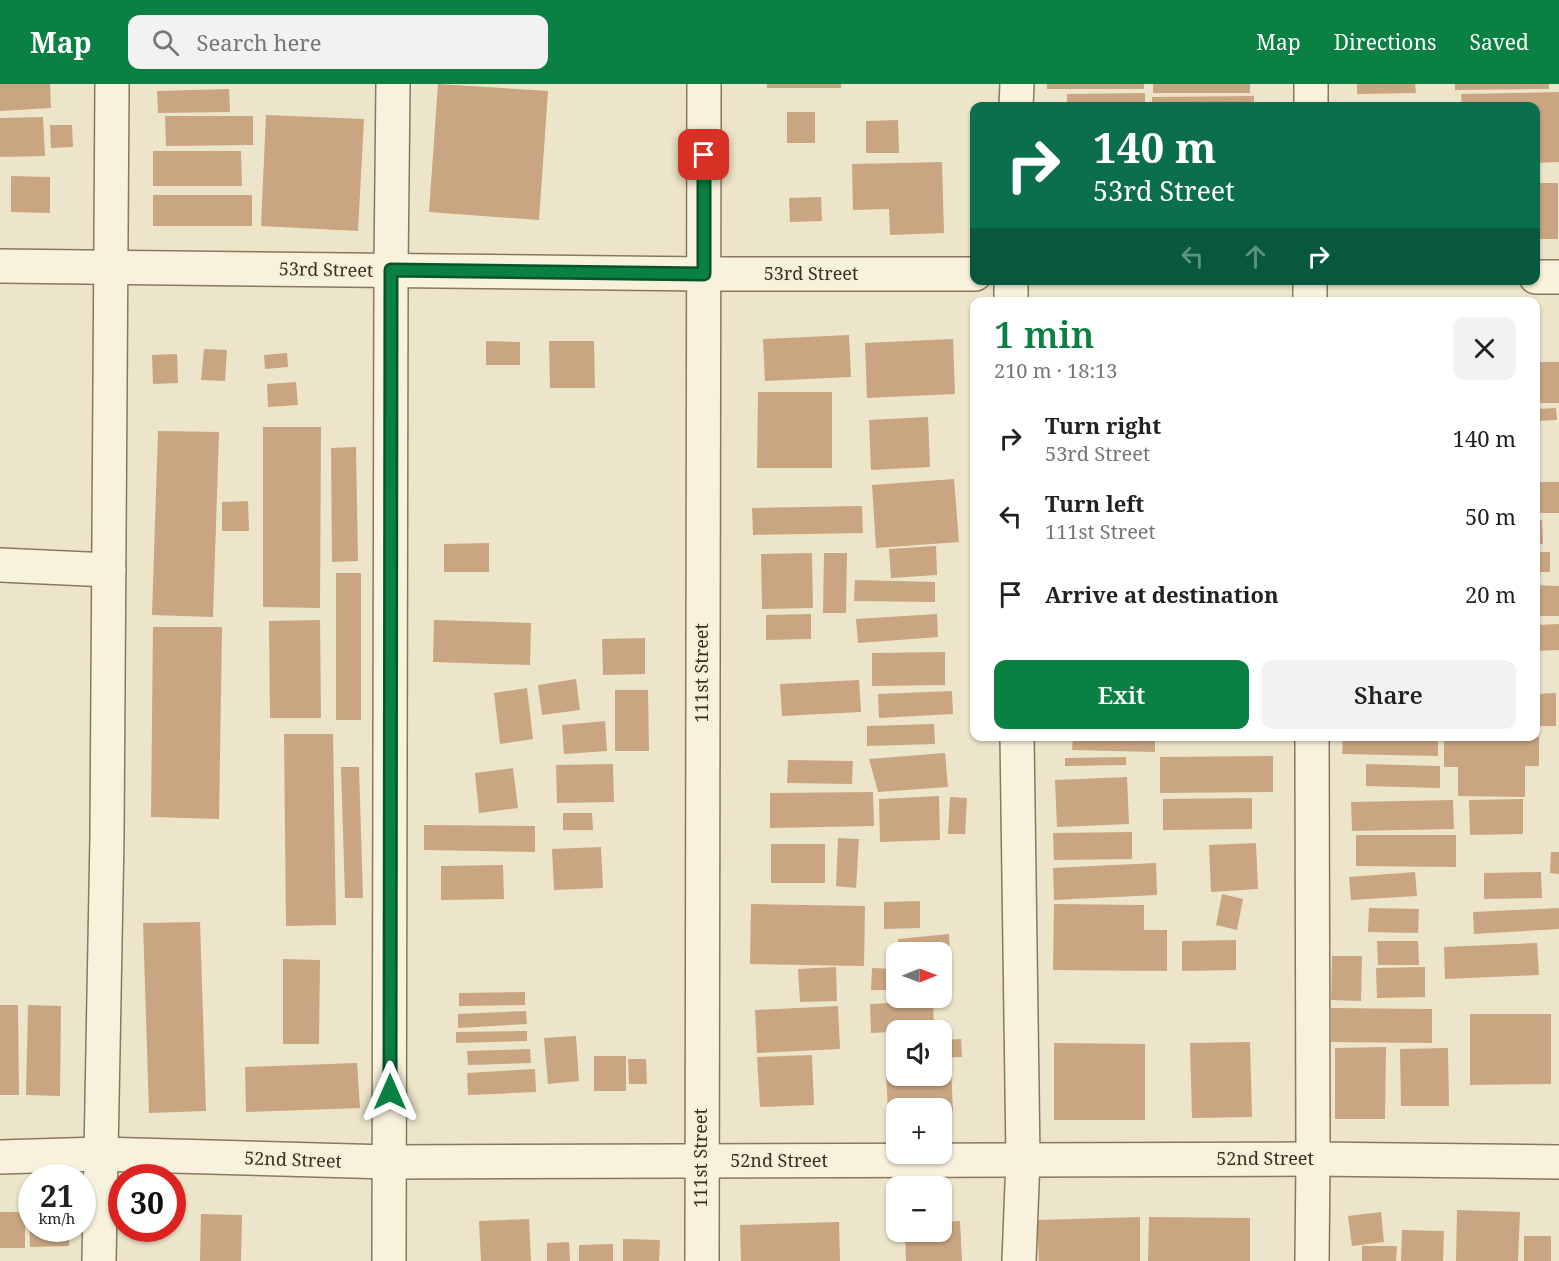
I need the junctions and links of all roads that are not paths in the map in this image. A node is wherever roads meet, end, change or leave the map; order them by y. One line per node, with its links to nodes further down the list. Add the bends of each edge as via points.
1 (112, 84): 9 (street)
2 (393, 84): 10 (street)
3 (704, 84): 11 (street, 111st Street)
4 (1017, 84): 6 (street)
5 (1311, 84): 7 (street)
6 (1016, 102)
7 (1311, 102)
8 (0, 266): 9 (street, 53rd Street)
9 (112, 267): 10 (street, 53rd Street); 16 (street)
10 (391, 270): 11 (street, 53rd Street); 23 (street)
11 (704, 274): 12 (street, 53rd Street); 24 (street, 111st Street)
12 (970, 274)
13 (1540, 277): 14 (street)
14 (1559, 277)
15 (0, 565): 16 (street)
16 (109, 570): 19 (street)
17 (1017, 741): 21 (street)
18 (1312, 741): 22 (street)
19 (99, 1154): 20 (street, 52nd Street); 23 (street, 52nd Street); 26 (street)
20 (0, 1157)
21 (1023, 1159): 22 (street, 52nd Street); 24 (street, 52nd Street); 29 (street)
22 (1314, 1159): 25 (street, 52nd Street); 30 (street)
23 (389, 1162): 24 (street, 52nd Street); 27 (street)
24 (701, 1162): 28 (street, 111st Street)
25 (1559, 1162)
26 (99, 1261)
27 (389, 1261)
28 (702, 1261)
29 (1019, 1261)
30 (1312, 1261)

